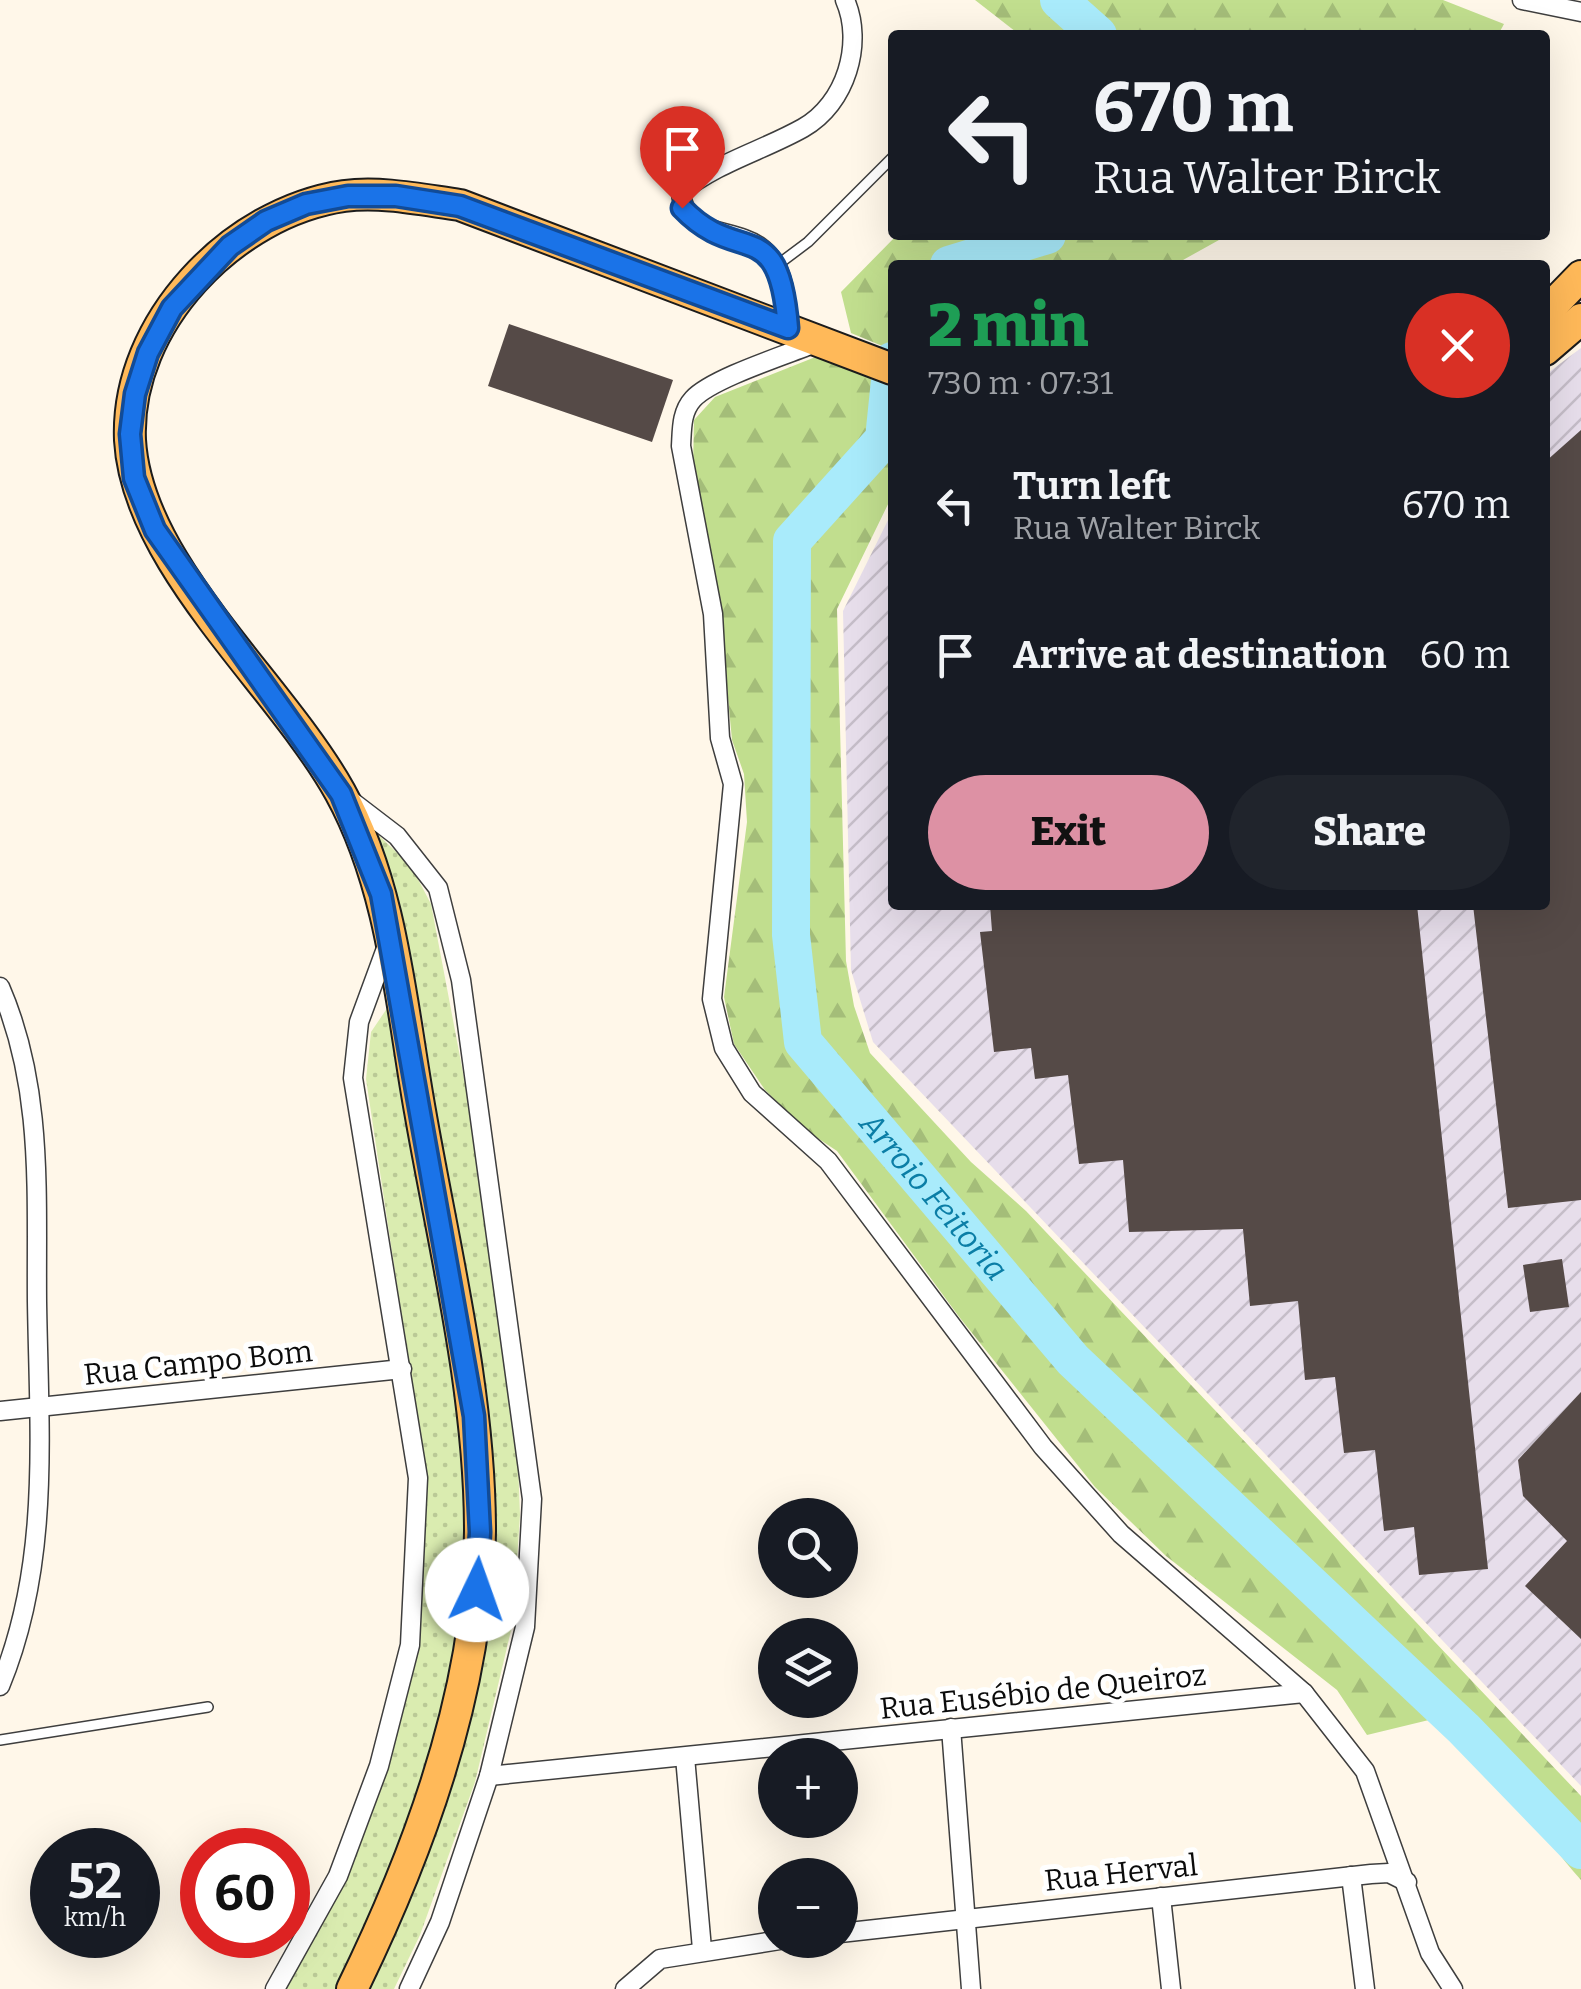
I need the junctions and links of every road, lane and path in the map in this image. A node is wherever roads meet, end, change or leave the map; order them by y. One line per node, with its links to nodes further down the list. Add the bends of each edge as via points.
1 (846, 0): 5 (street, via 856,25 846,80 808,126 708,171 681,192 682,208 698,224 761,248)
2 (1522, 0): 3 (street)
3 (1581, 12)
4 (888, 162): 5 (lane)
5 (776, 266): 9 (street)
6 (1581, 276): 7 (main road)
7 (1550, 308)
8 (1581, 319): 11 (main road)
9 (788, 328): 10 (main road); 13 (main road, via 460,206 396,196 306,204 266,221 199,275 148,353 130,434 134,478 155,530)
10 (823, 344): 12 (main road); 20 (street, via 693,399 683,419 681,446 713,614 720,738 733,784 712,998 724,1048 752,1093 828,1160 1043,1447 1121,1534)
11 (1550, 346)
12 (888, 368)
13 (341, 794): 14 (main road, via 381,894); 25 (street, via 397,836 438,888 461,980 532,1499 525,1627)
14 (389, 941): 16 (street, via 359,1022 353,1078); 34 (main road, via 474,1416 480,1532 475,1618 454,1721 391,1909)
15 (0, 987): 17 (street, via 17,1026 32,1099)
16 (402, 1369): 17 (street, Rua Campo Bom); 33 (street, via 418,1478 410,1645 378,1766 338,1876)
17 (40, 1407): 18 (street, Rua Campo Bom); 19 (street, via 40,1518 30,1590)
18 (0, 1412)
19 (0, 1686)
20 (1304, 1693): 22 (street, Rua Eusébio de Queiroz); 27 (street, via 1365,1772)
21 (208, 1707): 23 (lane)
22 (950, 1728): 24 (street, Rua Eusébio de Queiroz); 29 (street)
23 (0, 1740)
24 (684, 1757): 25 (street, Rua Eusébio de Queiroz); 32 (street)
25 (489, 1776): 35 (street, via 440,1922)
26 (1351, 1876): 27 (street, Rua Herval, via 1389,1873); 28 (street, Rua Herval); 39 (street)
27 (1406, 1882): 40 (street, via 1430,1953)
28 (1160, 1897): 29 (street, Rua Herval); 38 (street)
29 (963, 1918): 30 (street, Rua Herval); 37 (street)
30 (858, 1931)
31 (758, 1943): 32 (street)
32 (702, 1950): 36 (street, via 660,1959)
33 (275, 1989)
34 (352, 1989)
35 (409, 1989)
36 (626, 1989)
37 (971, 1989)
38 (1171, 1989)
39 (1365, 1989)
40 (1453, 1989)

